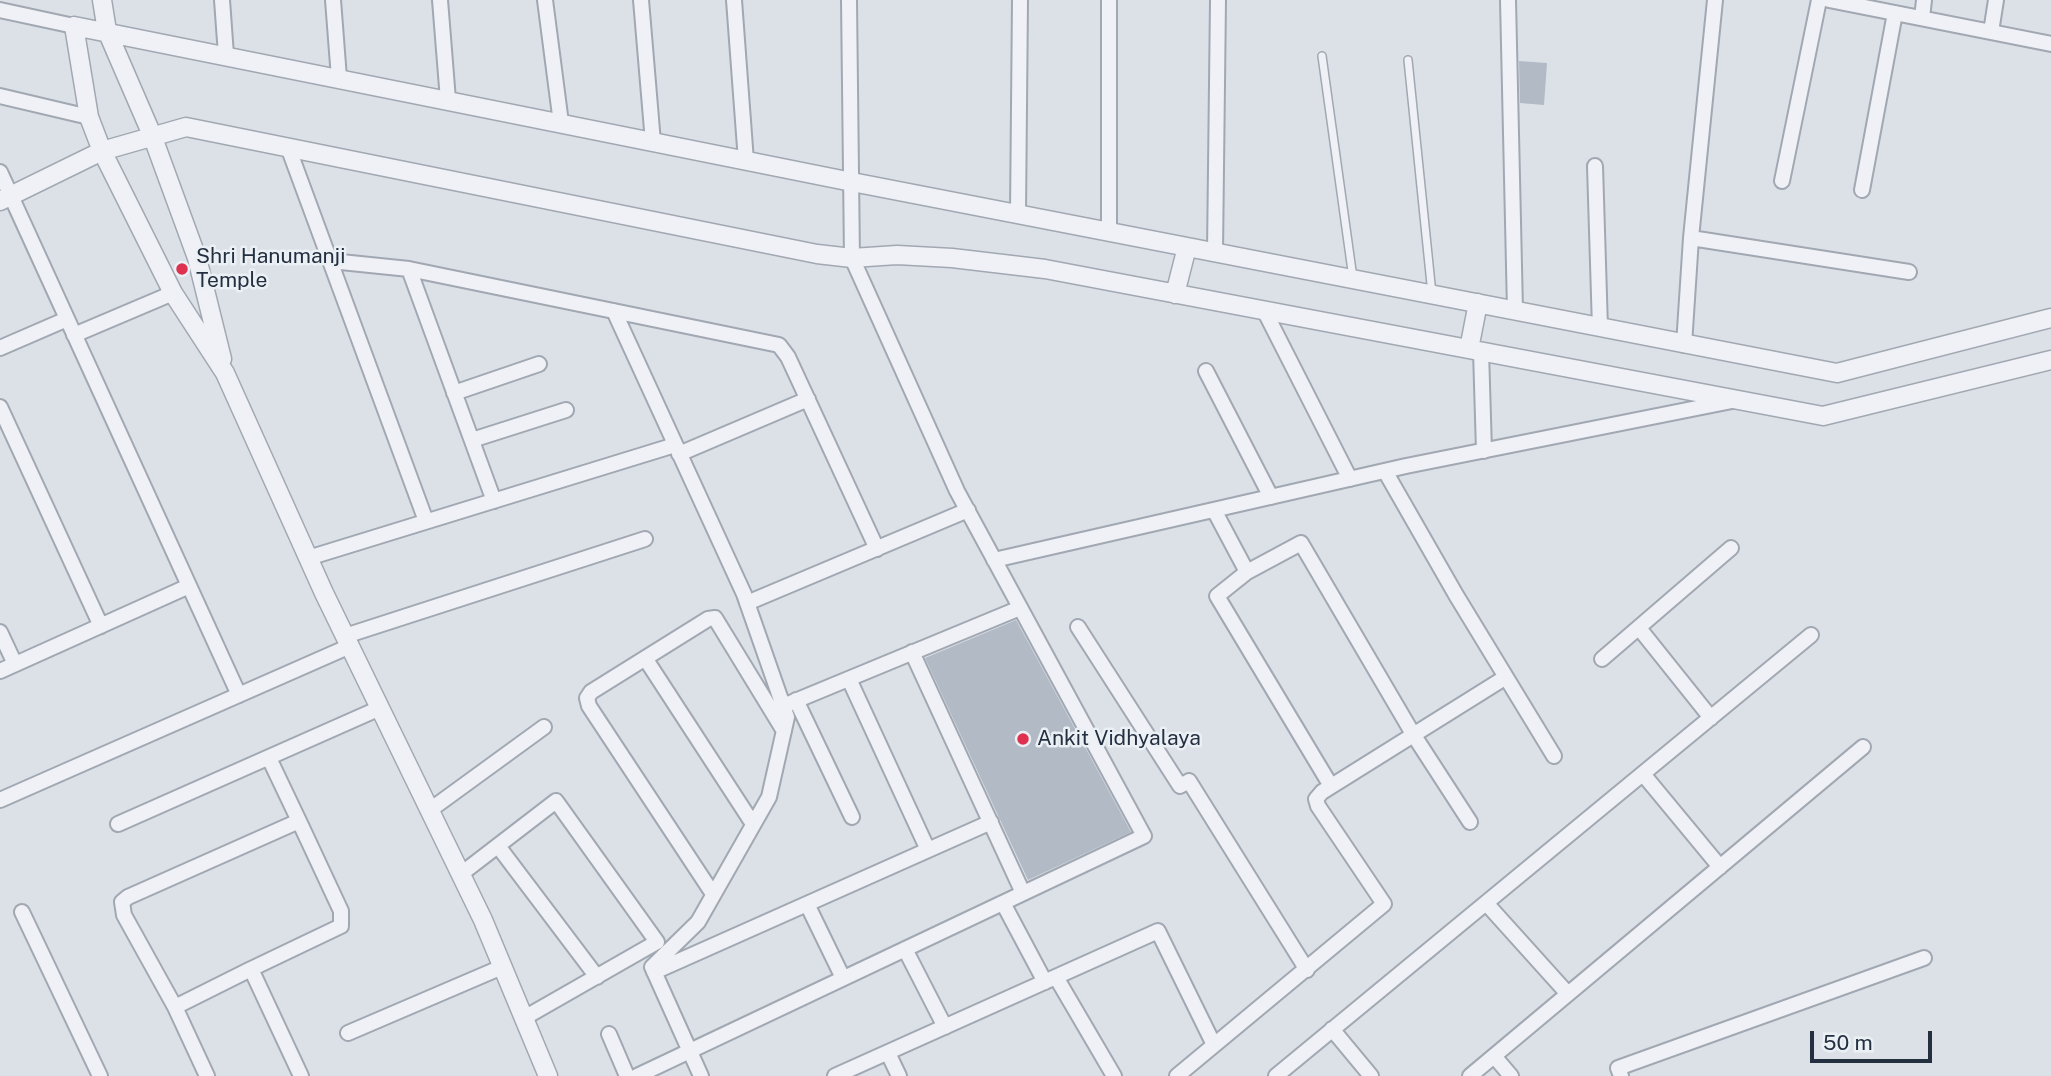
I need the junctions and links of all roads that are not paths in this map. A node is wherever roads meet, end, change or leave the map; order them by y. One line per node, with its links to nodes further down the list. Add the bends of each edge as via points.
1 (102, 0): 23 (street)
2 (222, 0): 26 (street)
3 (333, 0): 29 (street)
4 (440, 0): 31 (street)
5 (545, 0): 33 (street)
6 (641, 0): 35 (street)
7 (734, 0): 38 (street)
8 (849, 0): 42 (street)
9 (1020, 0): 45 (street)
10 (1109, 0): 46 (street)
11 (1218, 0): 49 (street)
12 (1508, 0): 60 (street)
13 (1715, 0): 47 (street)
14 (1819, 0): 41 (street)
15 (1829, 0): 18 (street)
16 (1924, 0): 21 (street)
17 (1996, 0): 24 (street)
18 (1849, 2): 20 (street)
19 (0, 10): 22 (street)
20 (1895, 13): 21 (street); 43 (street)
21 (1922, 18): 24 (street)
22 (74, 26): 23 (street); 32 (street)
23 (107, 31): 26 (street); 34 (street)
24 (1991, 32): 25 (street)
25 (2051, 44)
26 (226, 55): 29 (street)
27 (1322, 56): 54 (lane)
28 (1408, 60): 57 (lane)
29 (339, 78): 31 (street)
30 (0, 96): 32 (street)
31 (448, 100): 33 (street)
32 (89, 117): 37 (street)
33 (561, 124): 35 (street)
34 (152, 135): 36 (street, via 186,127); 37 (street); 72 (street, via 197,258)
35 (653, 142): 38 (street)
36 (288, 147): 50 (street); 51 (street)
37 (102, 151): 44 (street); 55 (street)
38 (746, 161): 42 (street)
39 (1595, 166): 64 (street)
40 (0, 172): 44 (street)
41 (1782, 181)
42 (852, 182): 45 (street); 50 (street)
43 (1862, 190)
44 (5, 199): 63 (street)
45 (1018, 213): 46 (street)
46 (1109, 232): 48 (street)
47 (1690, 238): 53 (street); 66 (street)
48 (1187, 247): 49 (street); 56 (street)
49 (1215, 252): 54 (street)
50 (852, 258): 56 (street, via 952,258); 85 (street)
51 (331, 261): 52 (street); 87 (street)
52 (409, 269): 61 (street); 73 (street)
53 (1909, 272)
54 (1353, 279): 57 (street)
55 (173, 293): 65 (street); 72 (street)
56 (1175, 294): 59 (street)
57 (1432, 294): 58 (street)
58 (1478, 303): 60 (street); 68 (street)
59 (1264, 310): 68 (street); 82 (street)
60 (1515, 310): 64 (street)
61 (614, 311): 74 (street, via 779,345); 79 (street)
62 (2051, 318): 66 (street, via 1837,373)
63 (66, 319): 65 (street); 67 (street)
64 (1600, 328): 66 (street)
65 (74, 335): 94 (street)
66 (1684, 345)
67 (0, 348)
68 (1475, 350): 75 (street); 80 (street)
69 (2051, 360): 75 (street, via 1823,416)
70 (539, 365): 73 (street)
71 (1206, 372): 83 (street)
72 (225, 373): 91 (street)
73 (454, 393): 78 (street)
74 (808, 399): 79 (street); 90 (street)
75 (1740, 400): 80 (street)
76 (0, 407): 97 (street)
77 (566, 410): 78 (street)
78 (472, 440): 84 (street)
79 (677, 449): 84 (street); 95 (street)
80 (1484, 451): 81 (street)
81 (1385, 471): 82 (street); 108 (street)
82 (1350, 479): 83 (street)
83 (1271, 497): 86 (street)
84 (494, 500): 87 (street)
85 (968, 510): 90 (street); 92 (street)
86 (1214, 510): 92 (street); 93 (street)
87 (426, 522): 91 (street)
88 (645, 539): 102 (street)
89 (1731, 548): 99 (street)
90 (877, 549): 95 (street)
91 (308, 558): 102 (street)
92 (995, 560): 96 (street)
93 (1247, 572): 116 (street, via 1301,543); 121 (street, via 1217,596)
94 (189, 586): 97 (street); 110 (street)
95 (747, 603): 111 (street)
96 (1020, 608): 103 (street); 134 (street, via 1144,836)
97 (100, 626): 106 (street)
98 (1078, 627): 144 (street, via 1180,786 1189,781)
99 (1639, 628): 105 (street); 113 (street)
100 (0, 632): 106 (street)
101 (1811, 635): 113 (street)
102 (348, 641): 110 (street); 112 (street)
103 (912, 652): 109 (street); 126 (street)
104 (645, 659): 115 (street, via 715,618); 129 (street); 135 (street, via 591,692 589,706)
105 (1602, 659)
106 (15, 664): 107 (street)
107 (0, 671)
108 (1506, 677): 116 (street); 118 (street)
109 (849, 679): 111 (street); 131 (street)
110 (239, 695): 122 (street)
111 (790, 703): 115 (street); 124 (street)
112 (380, 708): 119 (street); 123 (street)
113 (1711, 718): 120 (street)
114 (544, 727): 123 (street)
115 (784, 731): 129 (street, via 769,797)
116 (1413, 734): 121 (street); 127 (street)
117 (1864, 747): 132 (street)
118 (1554, 756)
119 (269, 758): 125 (street); 128 (street)
120 (1643, 774): 132 (street); 137 (street)
121 (1331, 786): 144 (street, via 1316,799 1318,806 1384,905)
122 (0, 800)
123 (430, 810): 133 (street)
124 (852, 817)
125 (299, 821): 143 (street, via 341,911 341,926); 150 (street, via 122,902 124,915)
126 (990, 822): 131 (street); 134 (street)
127 (1470, 822)
128 (118, 824)
129 (753, 824): 135 (street)
130 (498, 846): 133 (street); 146 (street); 146 (street, via 556,801 657,942)
131 (928, 850): 138 (street)
132 (1720, 867): 149 (street)
133 (461, 874): 142 (street)
134 (1023, 892): 136 (street)
135 (713, 894): 145 (street, via 698,922 652,967)
136 (1003, 902): 140 (street); 148 (street)
137 (1486, 903): 149 (street); 153 (street)
138 (807, 904): 145 (street); 147 (street)
139 (22, 912): 160 (street)
140 (905, 949): 147 (street); 152 (street)
141 (1924, 958): 175 (street, via 1618,1068)
142 (502, 967): 151 (street); 154 (street)
143 (251, 969): 150 (street); 162 (street)
144 (1307, 970): 156 (street)
145 (654, 972): 157 (street)
146 (597, 977): 151 (street)
147 (843, 978): 157 (street)
148 (1050, 980): 152 (street); 156 (street, via 1158,932); 169 (street)
149 (1568, 994): 159 (street)
150 (175, 1007): 161 (street)
151 (524, 1018): 163 (street)
152 (945, 1027): 158 (street)
153 (1332, 1030): 171 (street); 172 (street)
154 (348, 1033)
155 (609, 1034): 164 (street)
156 (1214, 1045): 170 (street)
157 (690, 1051): 165 (street); 166 (street)
158 (888, 1053): 167 (street); 168 (street)
159 (1494, 1056): 173 (street); 174 (street)
160 (100, 1076)
161 (207, 1076)
162 (301, 1076)
163 (548, 1076)
164 (627, 1076)
165 (637, 1076)
166 (701, 1076)
167 (835, 1076)
168 (900, 1076)
169 (1114, 1076)
170 (1177, 1076)
171 (1276, 1076)
172 (1371, 1076)
173 (1470, 1076)
174 (1511, 1076)
175 (1621, 1076)

